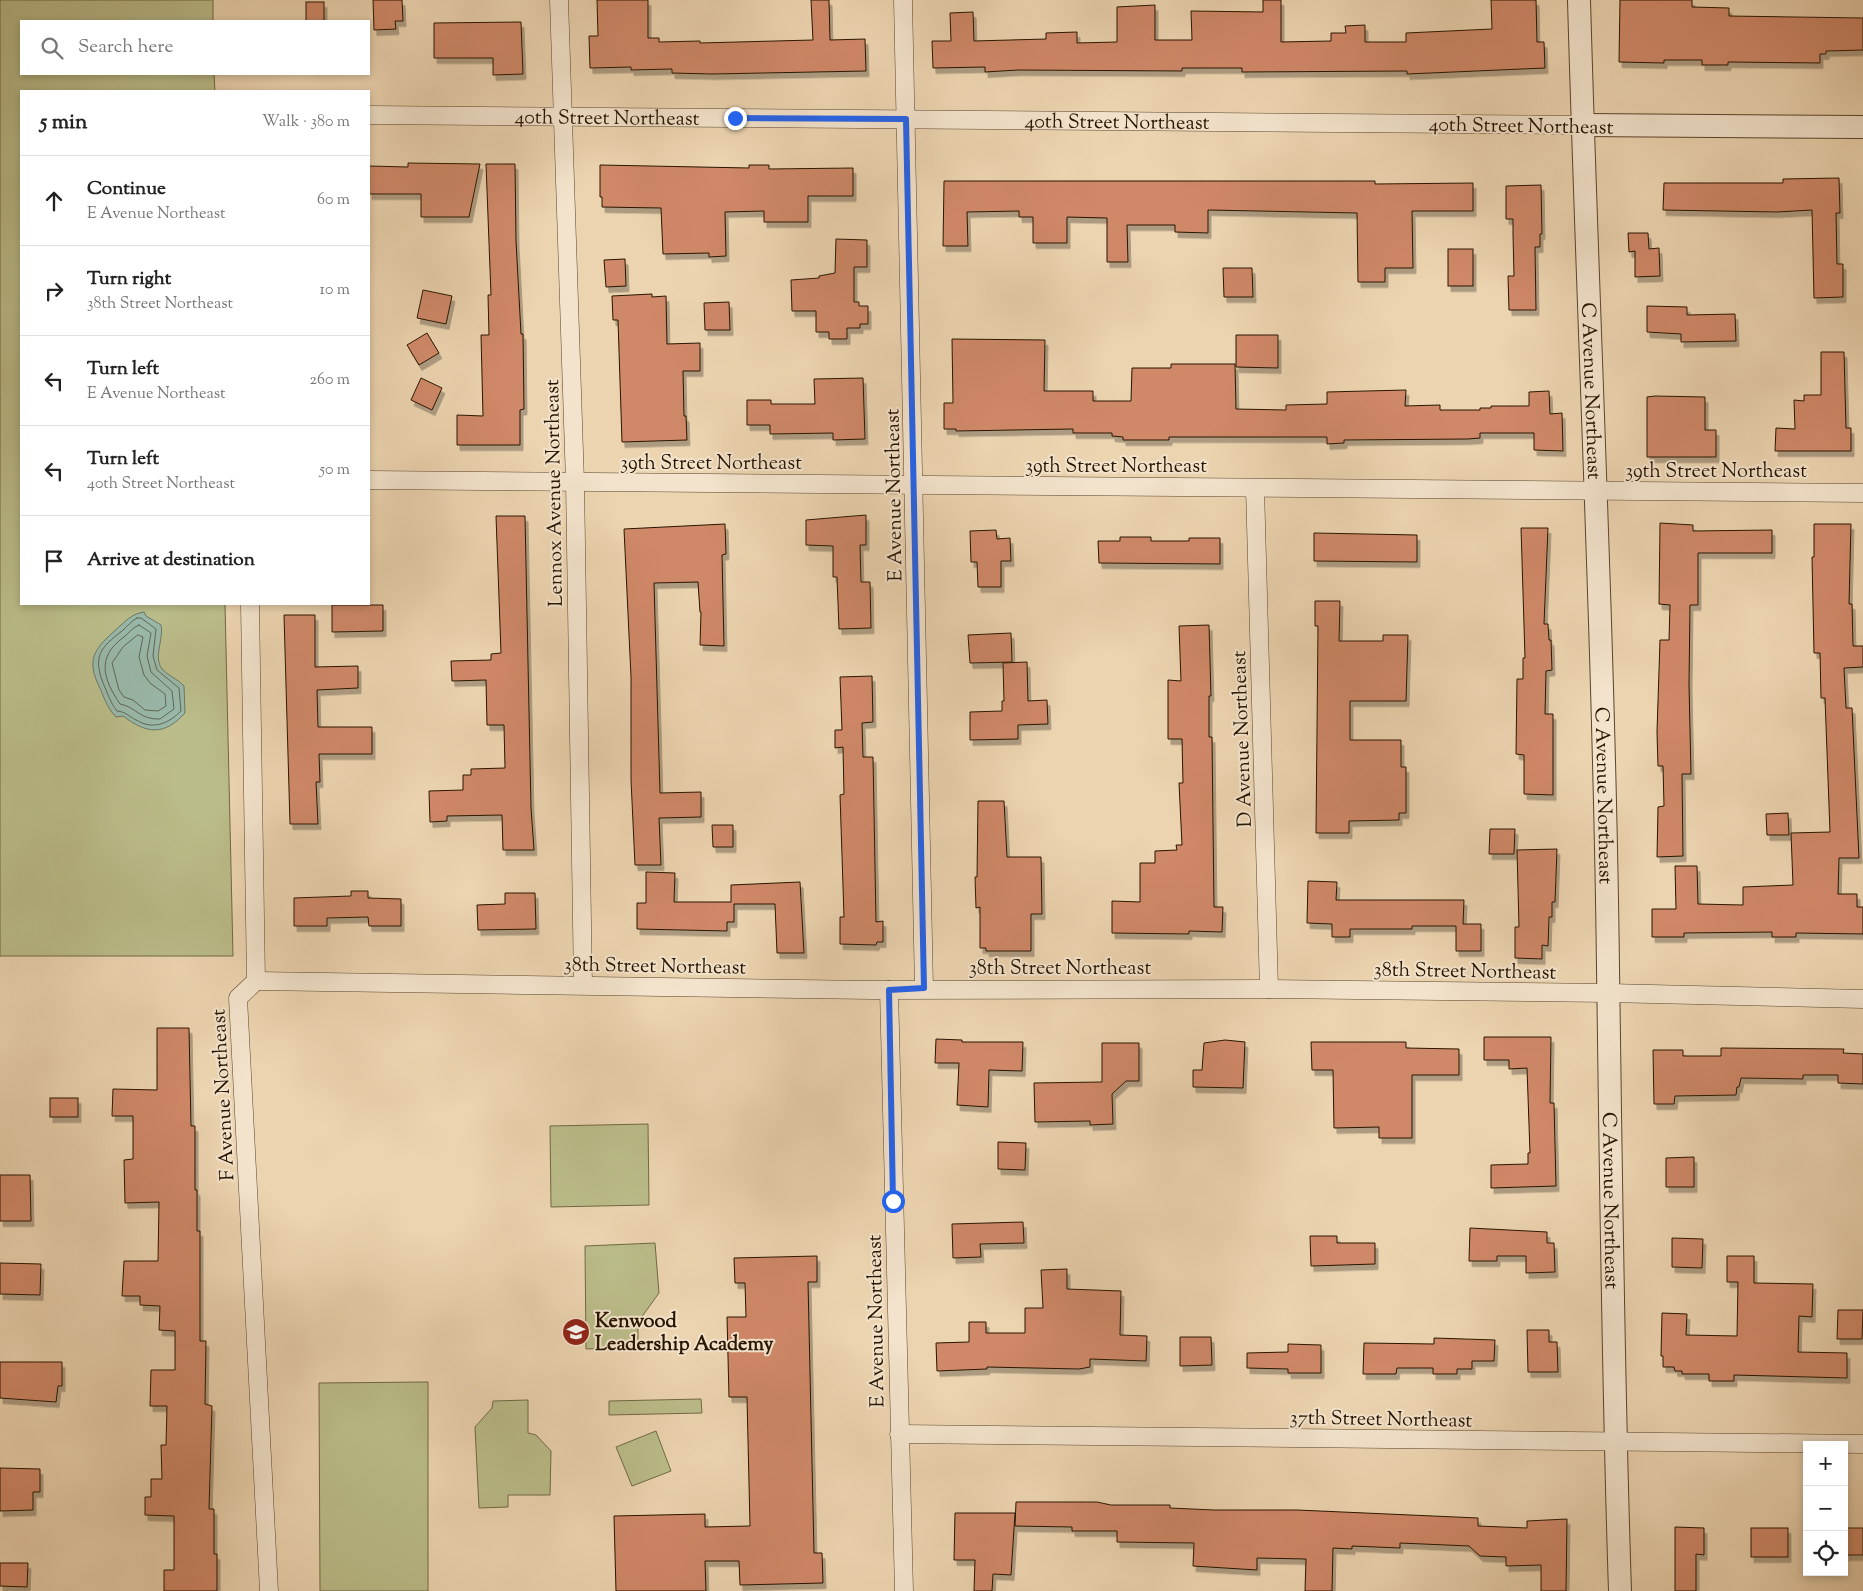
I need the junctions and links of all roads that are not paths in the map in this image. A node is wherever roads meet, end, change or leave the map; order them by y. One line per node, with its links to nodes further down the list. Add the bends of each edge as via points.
1 (559, 0): 5 (street, Lennox Avenue Northeast)
2 (903, 0): 6 (street, E Avenue Northeast)
3 (1579, 0): 7 (street, C Avenue Northeast)
4 (370, 114): 5 (street, 40th Street Northeast)
5 (563, 116): 6 (street, 40th Street Northeast); 10 (street, Lennox Avenue Northeast)
6 (906, 119): 7 (street, 40th Street Northeast); 11 (street, E Avenue Northeast)
7 (1583, 125): 8 (street, 40th Street Northeast); 13 (street, C Avenue Northeast)
8 (1863, 127)
9 (370, 480): 10 (street, 39th Street Northeast)
10 (575, 482): 11 (street, 39th Street Northeast); 17 (street, Lennox Avenue Northeast)
11 (914, 485): 12 (street, 39th Street Northeast); 18 (street, E Avenue Northeast)
12 (1255, 488): 13 (street, 39th Street Northeast); 19 (street, D Avenue Northeast)
13 (1596, 490): 14 (street, 39th Street Northeast); 21 (street, C Avenue Northeast)
14 (1863, 492)
15 (250, 605): 16 (street)
16 (256, 981): 17 (street, 38th Street Northeast); 26 (street, F Avenue Northeast, via 238,998)
17 (583, 985): 20 (street, 38th Street Northeast)
18 (924, 988): 19 (street, 38th Street Northeast); 20 (street, 38th Street Northeast)
19 (1269, 989): 21 (street, 38th Street Northeast)
20 (889, 990): 23 (street, E Avenue Northeast)
21 (1608, 993): 22 (street, 38th Street Northeast); 24 (street, C Avenue Northeast)
22 (1863, 998)
23 (899, 1434): 24 (street, 37th Street Northeast); 27 (street, E Avenue Northeast)
24 (1615, 1441): 25 (street, 37th Street Northeast); 28 (street, C Avenue Northeast)
25 (1863, 1444)
26 (269, 1591)
27 (904, 1591)
28 (1620, 1591)

